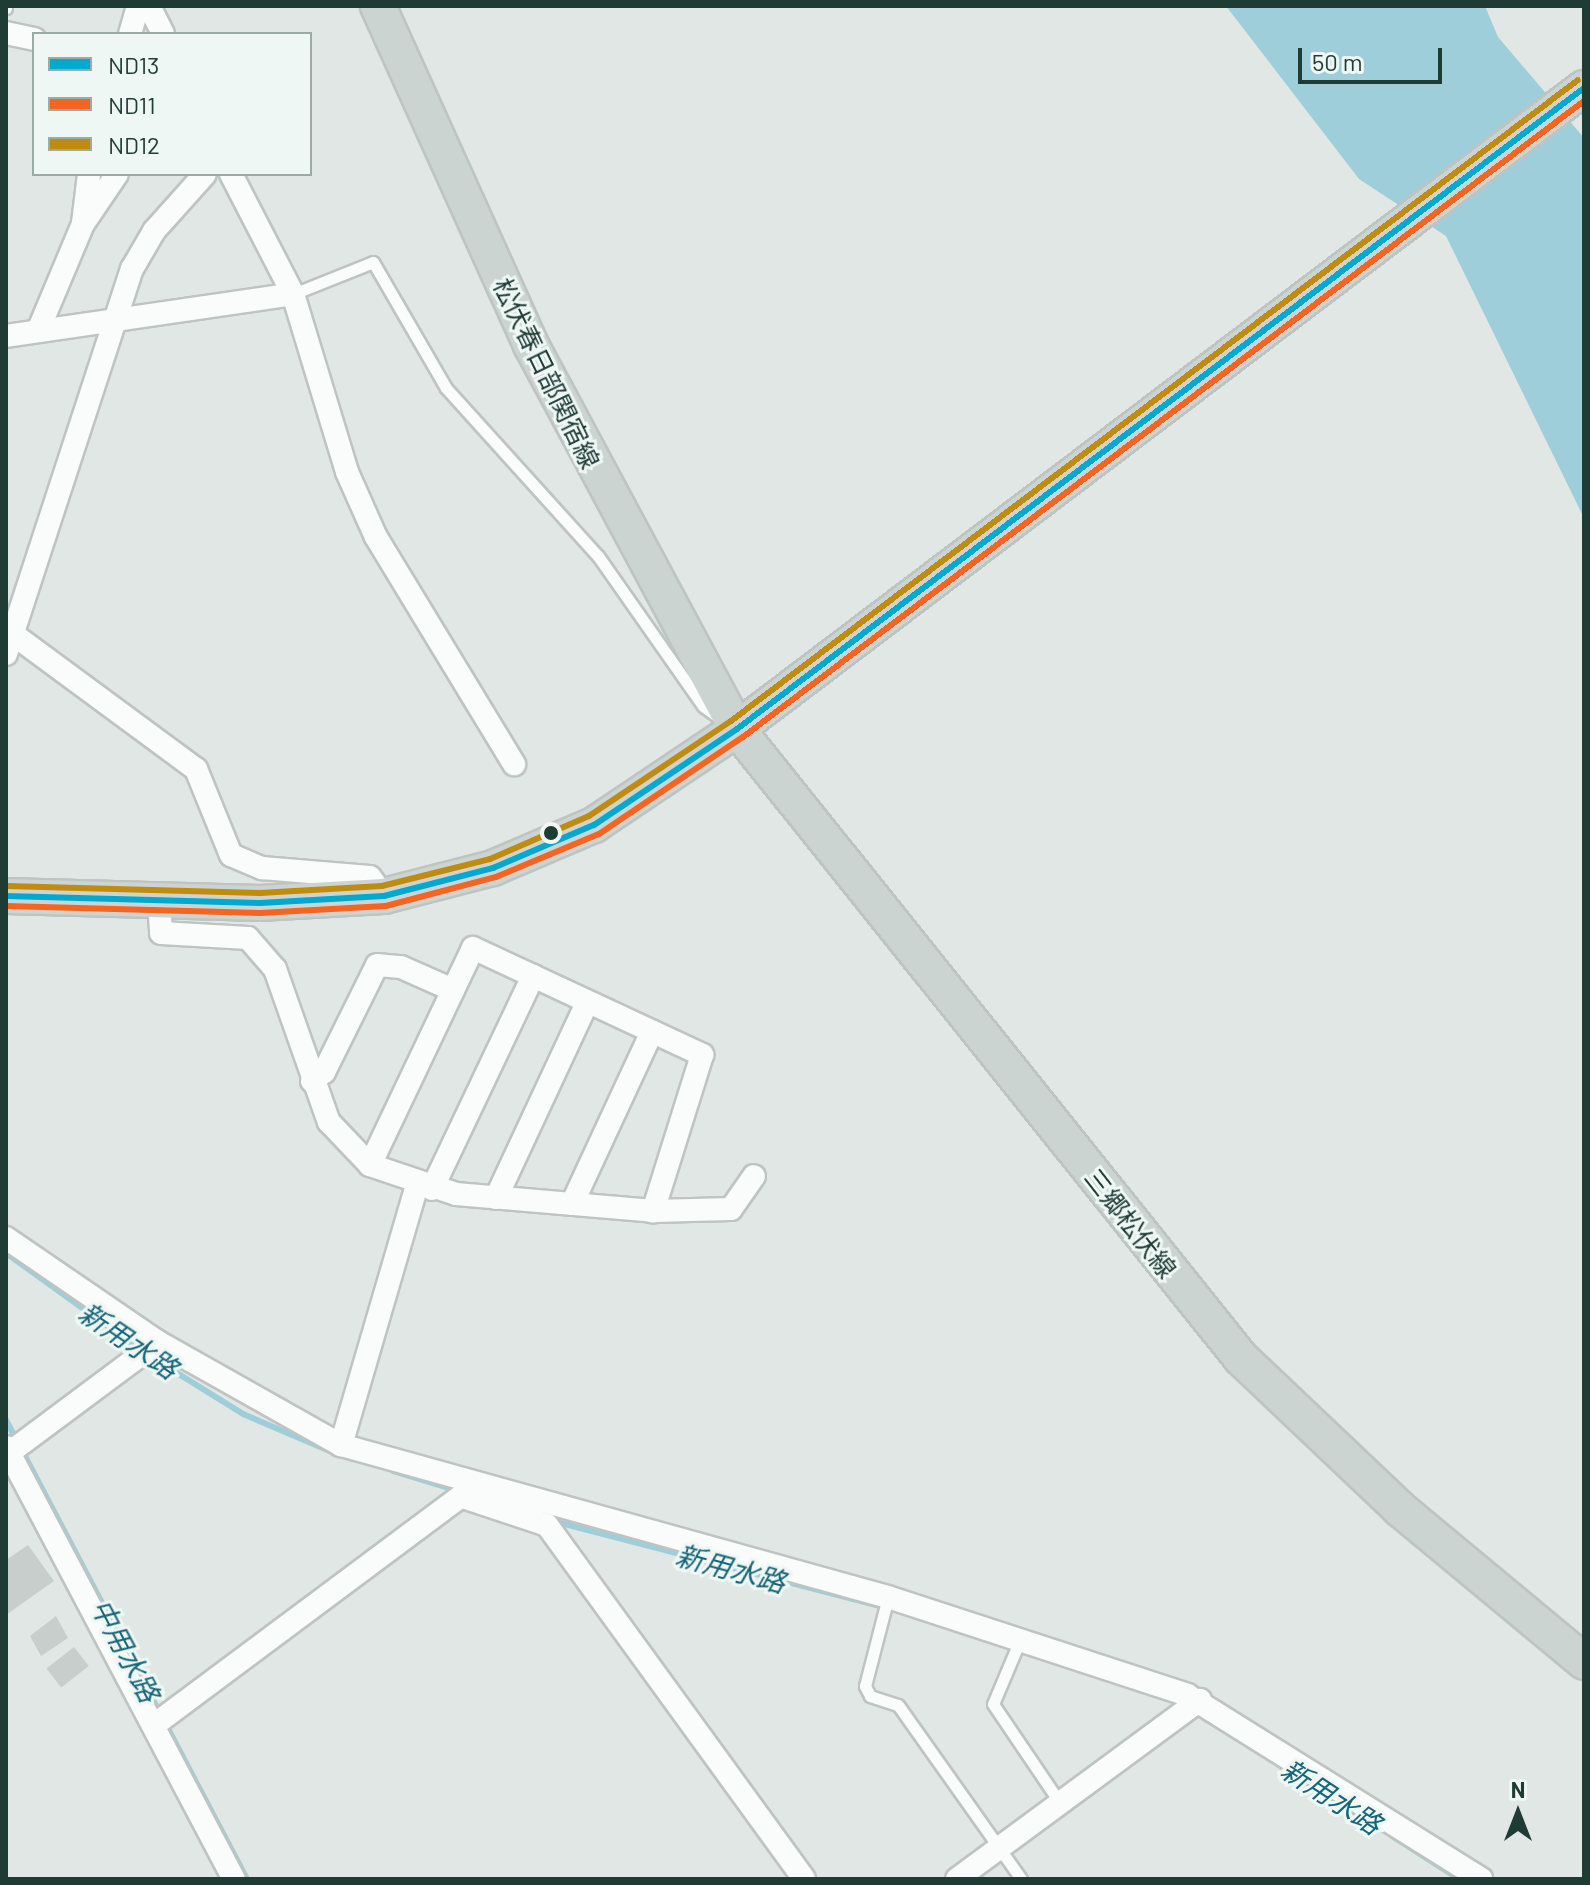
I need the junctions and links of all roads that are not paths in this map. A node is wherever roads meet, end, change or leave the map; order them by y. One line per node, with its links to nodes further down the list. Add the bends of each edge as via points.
1 (138, 6): 4 (street)
2 (149, 6): 5 (street)
3 (378, 6): 19 (main road, 松伏春日部関宿線, via 531,345)
4 (131, 32)
5 (162, 32)
6 (6, 33): 7 (street)
7 (32, 39)
8 (1584, 88): 19 (main road)
9 (89, 176): 13 (street)
10 (116, 176): 13 (street)
11 (203, 176): 15 (street, via 154,231)
12 (232, 176): 14 (street)
13 (83, 224): 16 (street)
14 (293, 294): 15 (street); 19 (lane, via 373,262 446,388 598,556 703,706); 20 (street, via 347,472 376,537)
15 (114, 320): 16 (street); 18 (street)
16 (38, 331): 17 (street)
17 (6, 336)
18 (10, 645): 22 (street, via 196,769 231,855 262,868 370,877)
19 (747, 721): 22 (main road, via 571,836 480,872); 42 (main road, 三郷松伏線, via 1241,1358 1400,1509)
20 (514, 764)
21 (6, 896): 23 (main road)
22 (384, 896): 23 (main road)
23 (159, 902): 28 (street, via 161,933 248,938 275,969)
24 (533, 976): 25 (street, via 473,948); 26 (street); 31 (street)
25 (453, 990): 28 (street, via 401,967 377,965 324,1072); 29 (street)
26 (587, 1003): 27 (street); 32 (street)
27 (652, 1032): 33 (street); 34 (street, via 702,1055)
28 (312, 1081): 29 (street, via 329,1122)
29 (370, 1165): 31 (street)
30 (754, 1176): 34 (street, via 731,1209)
31 (424, 1187): 32 (street); 37 (street)
32 (496, 1198): 33 (street)
33 (572, 1204): 34 (street)
34 (653, 1211)
35 (6, 1238): 36 (street)
36 (158, 1342): 37 (street); 38 (street)
37 (341, 1445): 39 (street)
38 (8, 1450): 44 (street)
39 (470, 1491): 40 (street); 44 (street); 49 (street, via 547,1525)
40 (888, 1597): 41 (street); 46 (lane, via 865,1686 870,1696 898,1705)
41 (1020, 1640): 43 (street); 45 (lane, via 993,1704)
42 (1584, 1662)
43 (1200, 1700): 45 (street); 47 (street)
44 (154, 1725): 48 (street)
45 (1060, 1803): 46 (street)
46 (997, 1849): 50 (street); 51 (lane)
47 (1469, 1876)
48 (234, 1879)
49 (804, 1879)
50 (957, 1879)
51 (1021, 1879)

